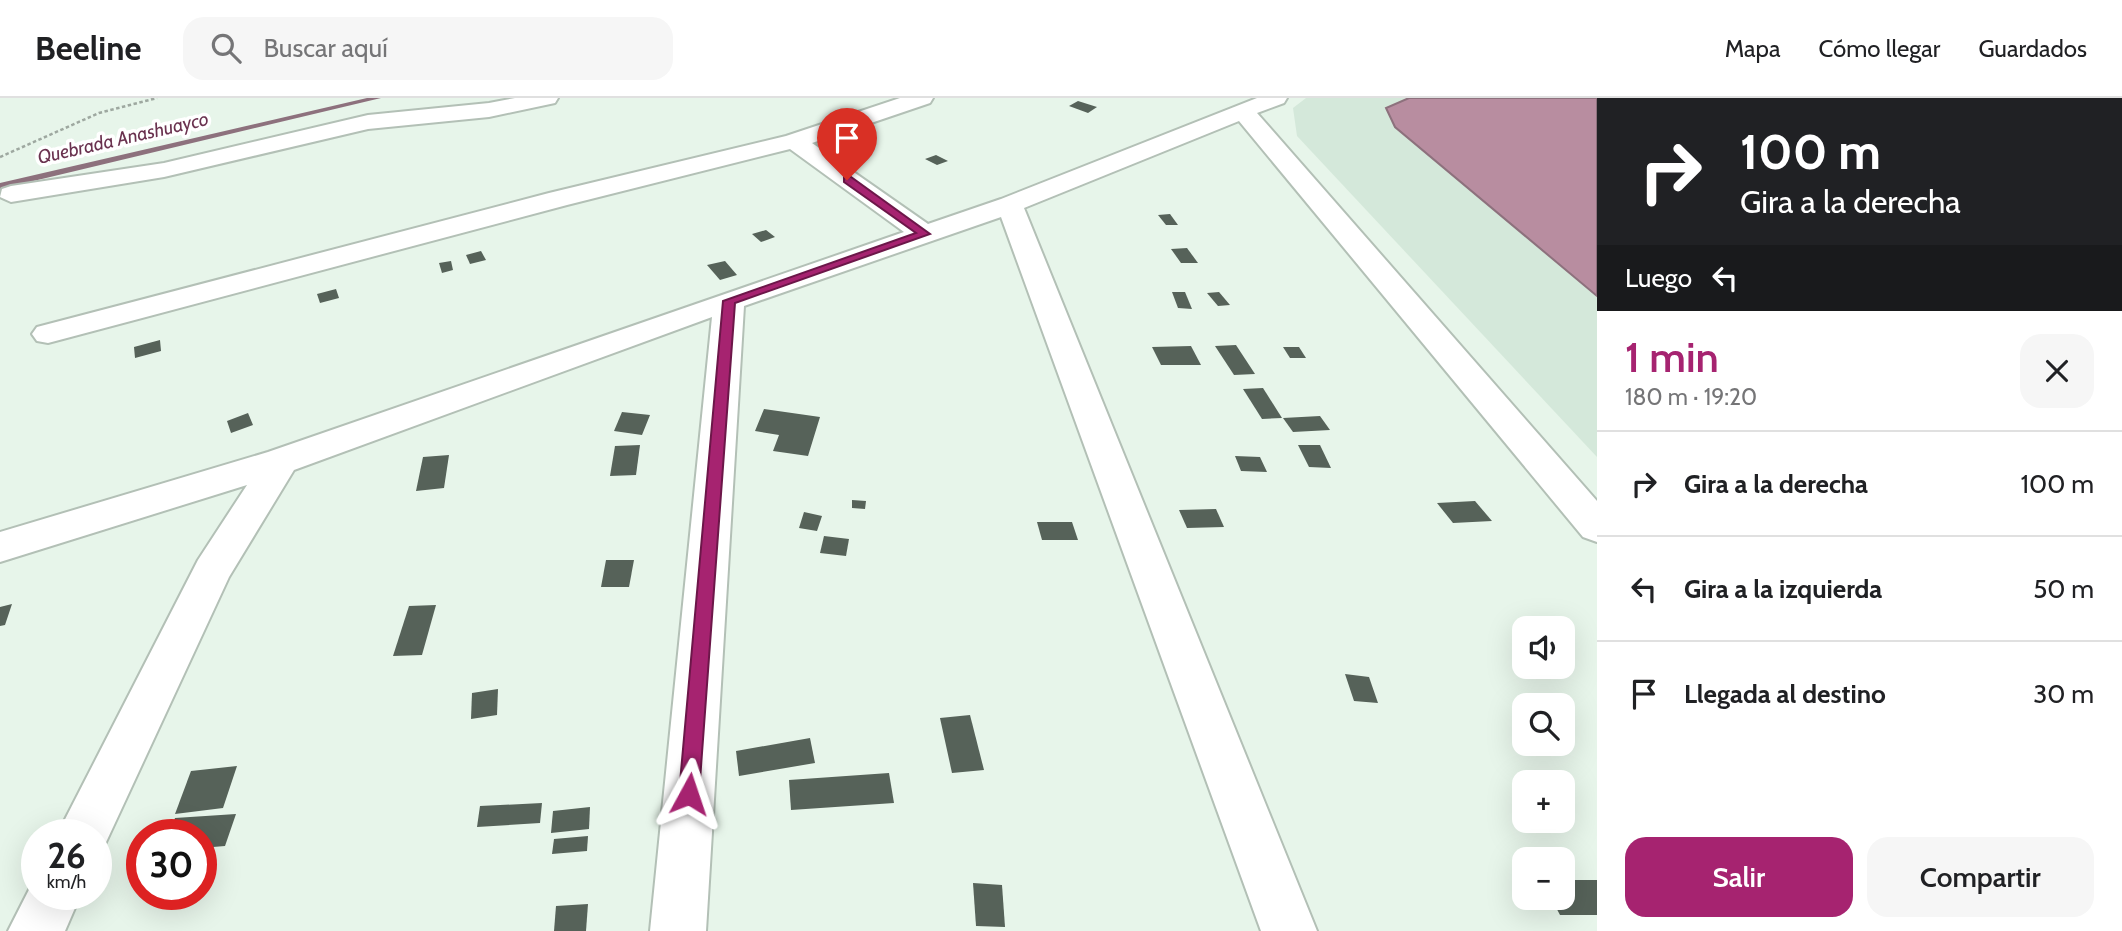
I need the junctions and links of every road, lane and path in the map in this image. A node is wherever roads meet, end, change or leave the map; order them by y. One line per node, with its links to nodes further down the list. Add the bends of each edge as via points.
1 (157, 98): 7 (path, via 99,113)
2 (547, 98): 8 (street, via 489,110 368,122 164,170)
3 (922, 98): 6 (street)
4 (1276, 98): 5 (street)
5 (1244, 112): 9 (street); 14 (street)
6 (794, 141): 10 (street); 12 (street, via 558,198)
7 (0, 157)
8 (11, 194)
9 (1010, 205): 10 (street); 20 (street)
10 (924, 234): 11 (street)
11 (729, 301): 13 (street); 19 (street)
12 (48, 334)
13 (281, 461): 15 (street); 16 (street, via 212,572)
14 (1597, 527)
15 (0, 547)
16 (91, 819)
17 (46, 910): 18 (street)
18 (36, 931)
19 (678, 931)
20 (1289, 931)

